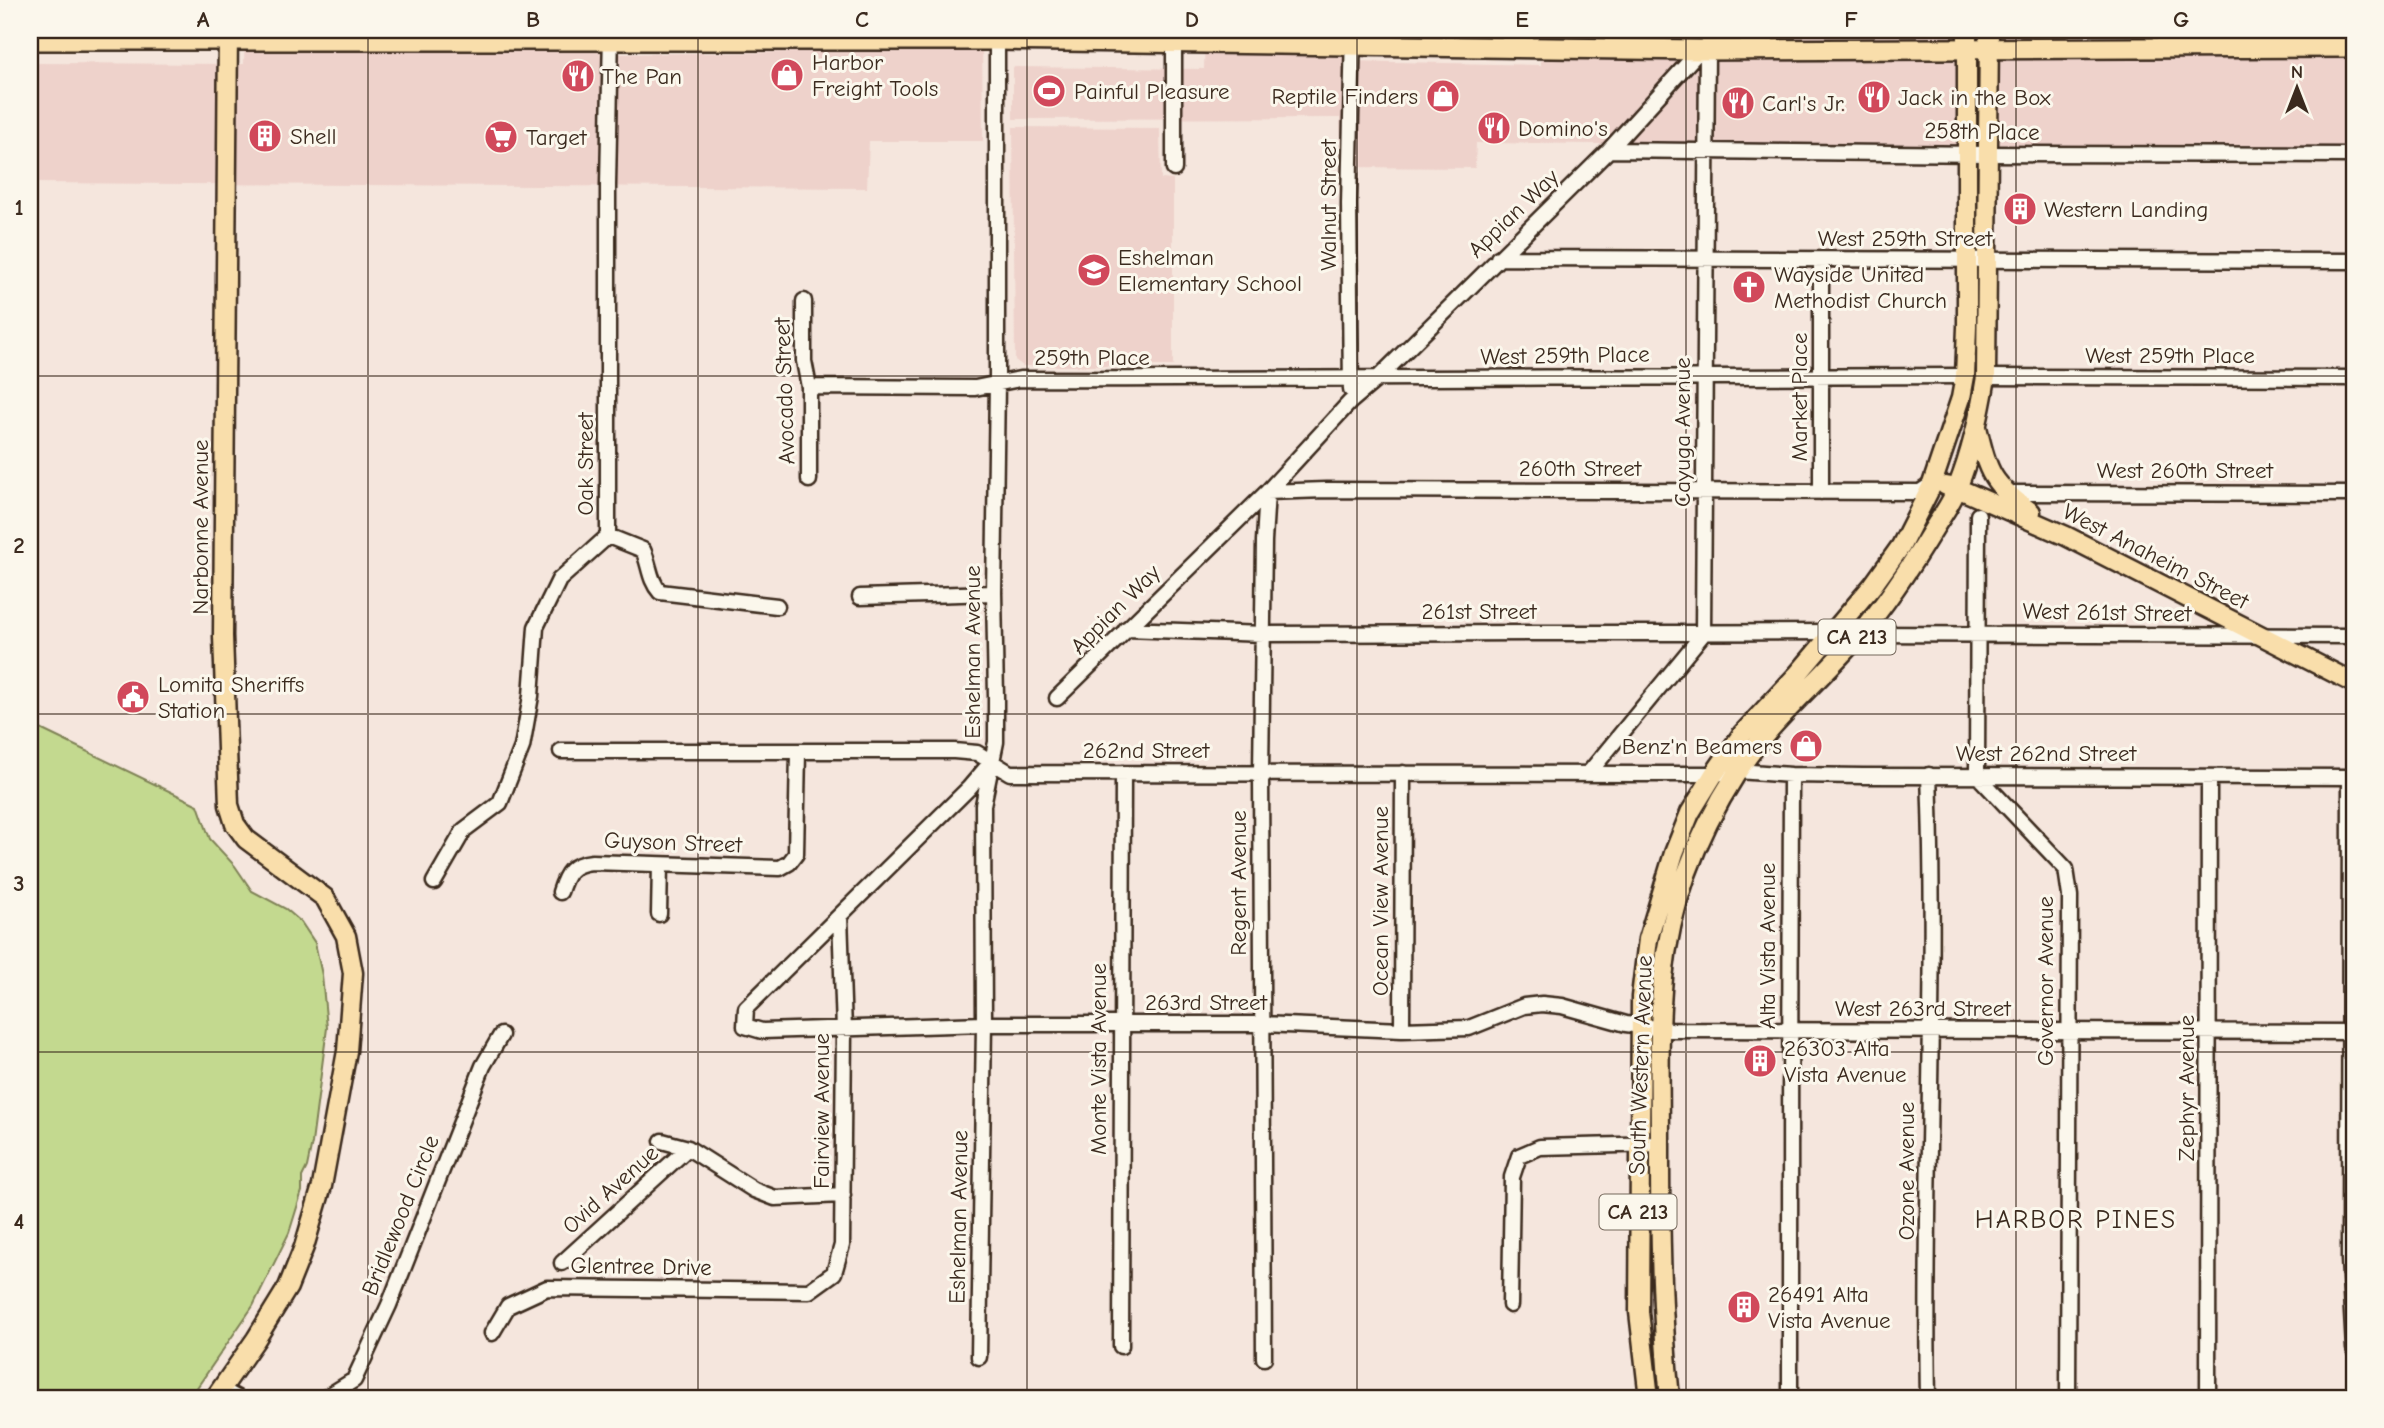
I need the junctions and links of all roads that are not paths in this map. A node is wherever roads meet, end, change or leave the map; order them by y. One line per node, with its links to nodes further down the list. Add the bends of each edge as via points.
1 (228, 35): 2 (highway); 8 (highway); 105 (main road, Narbonne Avenue, via 223,636 229,805 246,839 325,898 346,936 353,973 347,1051 322,1186 304,1247 288,1287)
2 (611, 35): 3 (highway); 46 (street, Oak Street)
3 (997, 35): 9 (highway); 32 (street, Eshelman Avenue)
4 (1237, 37): 5 (highway); 9 (highway)
5 (1353, 38): 11 (highway); 30 (street, Walnut Street)
6 (1967, 38): 7 (highway); 11 (highway); 14 (main road, South Western Avenue / CA 213)
7 (1989, 39): 10 (highway); 15 (main road, South Western Avenue / CA 213)
8 (30, 40)
9 (1174, 43): 17 (street)
10 (2354, 47)
11 (1704, 49): 12 (street, Appian Way); 13 (street, Cayuga Avenue)
12 (1609, 150): 13 (street, 258th Place); 18 (street, Appian Way)
13 (1706, 151): 14 (street, 258th Place); 19 (street, Cayuga Avenue)
14 (1968, 153): 15 (street, 258th Place); 21 (main road, South Western Avenue / CA 213)
15 (1988, 155): 16 (street, 258th Place); 22 (main road, South Western Avenue / CA 213)
16 (2354, 155)
17 (1174, 169)
18 (1498, 258): 19 (street, West 259th Street); 31 (street, Appian Way)
19 (1707, 259): 20 (street, West 259th Street); 25 (street, Cayuga Avenue)
20 (1821, 260): 21 (street, West 259th Street); 27 (street, Market Place)
21 (1967, 261): 22 (street, West 259th Street); 26 (main road, South Western Avenue / CA 213)
22 (1988, 261): 23 (street, West 259th Street); 28 (main road, South Western Avenue / CA 213)
23 (2354, 261)
24 (804, 301): 33 (street, Avocado Street)
25 (1705, 376): 27 (street, West 259th Place); 31 (street, West 259th Place); 39 (street, Cayuga Avenue)
26 (1965, 376): 27 (street, West 259th Place); 37 (main road, South Western Avenue / CA 213)
27 (1822, 377): 41 (street, Market Place)
28 (1986, 377): 29 (street, West 259th Place); 35 (main road, South Western Avenue / CA 213)
29 (2354, 378)
30 (1351, 380): 31 (street, 259th Place); 32 (street, 259th Place, via 1020,379); 34 (street)
31 (1376, 380): 34 (street, Appian Way)
32 (997, 383): 33 (street, 259th Place, via 975,388); 47 (street, Eshelman Avenue)
33 (809, 387): 36 (street, Avocado Street)
34 (1350, 402): 40 (street, Appian Way)
35 (1977, 427): 38 (main road, South Western Avenue / CA 213); 45 (main road, via 1994,481)
36 (809, 480)
37 (1932, 484): 38 (main road, West Anaheim Street); 41 (street, 260th Street, via 1920,492); 51 (main road, South Western Avenue / CA 213, via 1891,562)
38 (1957, 488): 45 (main road, West Anaheim Street); 55 (main road, South Western Avenue / CA 213, via 1922,548)
39 (1704, 491): 40 (street, 260th Street); 41 (street, 260th Street); 54 (street, Cayuga Avenue)
40 (1267, 492): 50 (street, Appian Way); 53 (street, Regent Avenue)
41 (1821, 492)
42 (2015, 492): 43 (street, West 260th Street)
43 (2354, 494)
44 (1978, 515): 52 (street)
45 (2049, 528): 56 (main road, West Anaheim Street)
46 (608, 536): 49 (street, via 643,550 652,584 660,592); 75 (street, Oak Street, via 559,580 536,627 522,747 500,803 464,830)
47 (994, 593): 48 (street); 62 (street, Eshelman Avenue, via 996,742)
48 (860, 597)
49 (777, 606)
50 (1126, 629): 53 (street, 261st Street); 59 (street, Appian Way)
51 (1833, 632): 54 (street, 261st Street); 68 (main road, South Western Avenue / CA 213, via 1743,733)
52 (1978, 633): 55 (street, West 261st Street); 56 (street, West 261st Street); 71 (street)
53 (1264, 634): 54 (street, 261st Street); 65 (street, Regent Avenue)
54 (1703, 634): 67 (street)
55 (1859, 635): 63 (main road, South Western Avenue / CA 213, via 1777,720)
56 (2260, 636): 57 (street, West 261st Street); 58 (main road, West Anaheim Street)
57 (2354, 636)
58 (2354, 683)
59 (1057, 698)
60 (561, 751): 61 (street, 262nd Street)
61 (797, 752): 62 (street, 262nd Street, via 954,751 977,753); 74 (street, Guyson Street, via 796,854 789,863 780,869)
62 (992, 761): 64 (street, 262nd Street, via 1010,773); 78 (street); 79 (street, Eshelman Avenue, via 983,805)
63 (1738, 771): 68 (street, 262nd Street); 69 (street, West 262nd Street); 83 (main road, South Western Avenue / CA 213, via 1711,816 1679,896 1663,978)
64 (1123, 773): 65 (street, 262nd Street); 80 (street, Monte Vista Avenue)
65 (1261, 773): 66 (street, 262nd Street); 81 (street, Regent Avenue)
66 (1403, 773): 67 (street, 262nd Street); 85 (street, Ocean View Avenue)
67 (1588, 774): 68 (street, 262nd Street)
68 (1713, 774): 82 (main road, South Western Avenue / CA 213, via 1674,853 1648,939)
69 (1791, 775): 70 (street, West 262nd Street); 87 (street, Alta Vista Avenue)
70 (1929, 775): 71 (street, West 262nd Street); 86 (street, Ozone Avenue)
71 (1977, 775): 72 (street, West 262nd Street); 88 (street, Governor Avenue, via 2066,869 2070,896)
72 (2209, 777): 73 (street, West 262nd Street); 89 (street, Zephyr Avenue)
73 (2352, 778): 90 (street)
74 (660, 865): 76 (street, Guyson Street, via 580,863 568,871); 77 (street)
75 (434, 882)
76 (560, 892)
77 (659, 914)
78 (839, 916): 84 (street, Fairview Avenue); 84 (street, 263rd Street, via 746,1008 745,1026 762,1031)
79 (984, 1024): 80 (street, 263rd Street); 84 (street, 263rd Street); 103 (street, Eshelman Avenue)
80 (1121, 1024): 81 (street, 263rd Street); 101 (street, Monte Vista Avenue)
81 (1261, 1024): 85 (street, 263rd Street); 104 (street, Regent Avenue)
82 (1640, 1026): 83 (street, 263rd Street); 85 (street, 263rd Street, via 1542,1004 1524,1006 1469,1028); 93 (main road, South Western Avenue / CA 213)
83 (1661, 1028): 87 (street, West 263rd Street); 94 (main road, South Western Avenue / CA 213)
84 (844, 1030): 96 (street, Fairview Avenue)
85 (1402, 1030)
86 (1930, 1030): 87 (street, West 263rd Street); 88 (street, West 263rd Street); 110 (street, Ozone Avenue)
87 (1789, 1031): 109 (street, Alta Vista Avenue)
88 (2068, 1031): 89 (street, West 263rd Street); 111 (street, Governor Avenue)
89 (2209, 1031): 90 (street, West 263rd Street); 112 (street, Zephyr Avenue)
90 (2352, 1032): 102 (street, via 2349,1259)
91 (501, 1035): 106 (street, Bridlewood Circle, via 483,1066 389,1305 354,1380)
92 (662, 1141): 95 (street)
93 (1640, 1144): 94 (street); 99 (street, via 1540,1147 1519,1156 1513,1177); 107 (main road, South Western Avenue / CA 213, via 1639,1312)
94 (1660, 1144): 108 (main road, South Western Avenue / CA 213, via 1661,1298)
95 (688, 1148): 96 (street, via 754,1190 775,1198); 97 (street, Ovid Avenue)
96 (843, 1195): 98 (street, Fairview Avenue, via 842,1245 834,1273)
97 (562, 1264)
98 (808, 1291): 100 (street, Glentree Drive, via 547,1288 508,1306)
99 (1510, 1305)
100 (492, 1333)
101 (1121, 1346)
102 (2354, 1349)
103 (979, 1357)
104 (1264, 1358)
105 (225, 1396)
106 (325, 1398)
107 (1649, 1398)
108 (1670, 1398)
109 (1790, 1398)
110 (1928, 1398)
111 (2068, 1398)
112 (2208, 1398)

